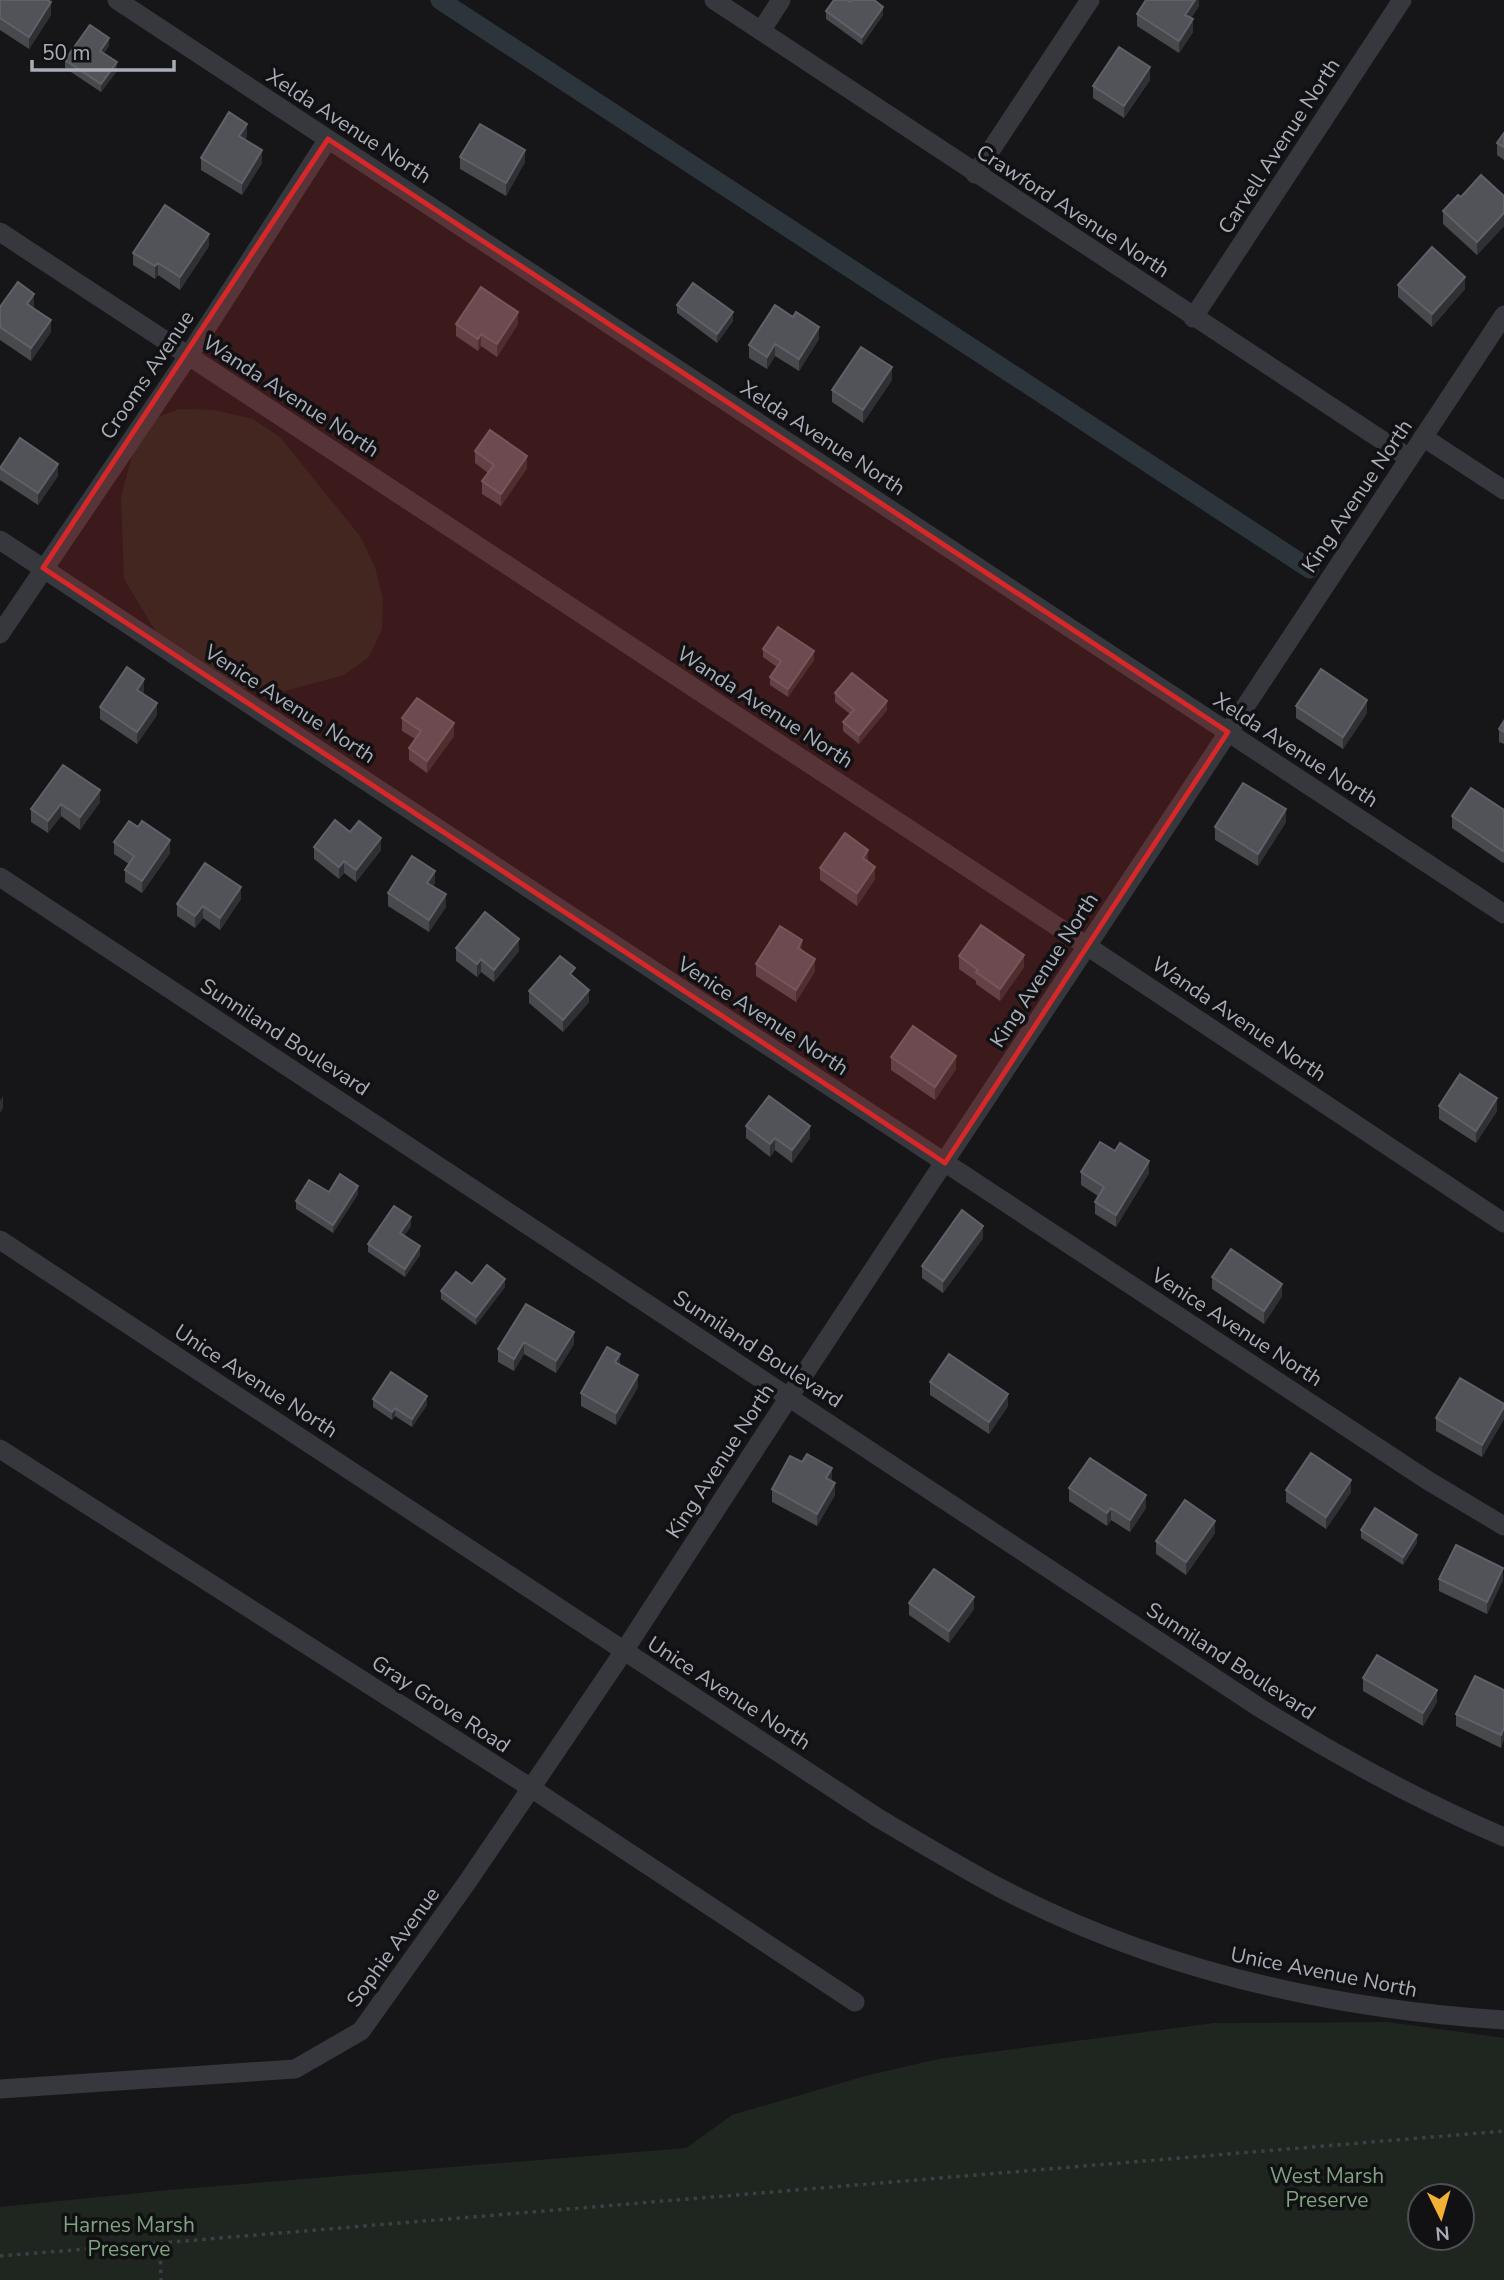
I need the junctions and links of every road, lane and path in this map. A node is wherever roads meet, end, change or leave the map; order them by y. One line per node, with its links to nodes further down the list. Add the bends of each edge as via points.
1 (117, 0): 7 (street, Xelda Avenue North)
2 (714, 0): 6 (street, Crawford Avenue North)
3 (781, 0): 6 (street)
4 (1090, 0): 8 (street)
5 (1402, 0): 11 (street, Carvell Avenue North)
6 (761, 31): 8 (street, Crawford Avenue North)
7 (328, 139): 12 (street, Crooms Avenue); 19 (street, Xelda Avenue North)
8 (975, 174): 11 (street, Crawford Avenue North)
9 (0, 232): 12 (street, Wanda Avenue North)
10 (1504, 315): 13 (street, King Avenue North)
11 (1193, 318): 14 (street, Crawford Avenue North)
12 (188, 355): 17 (street, Crooms Avenue); 22 (street, Wanda Avenue North)
13 (1423, 437): 14 (street, King Avenue North); 15 (street)
14 (1409, 458): 19 (street, King Avenue North)
15 (1504, 490)
16 (0, 540): 17 (street, Venice Avenue North)
17 (43, 569): 18 (street, Crooms Avenue); 23 (street, Venice Avenue North)
18 (0, 634)
19 (1228, 732): 21 (street, Xelda Avenue North); 22 (street, King Avenue North)
20 (0, 877): 26 (street, Sunniland Boulevard)
21 (1504, 914)
22 (1087, 946): 23 (street, King Avenue North); 24 (street, Wanda Avenue North)
23 (945, 1163): 26 (street, King Avenue North); 28 (street, Venice Avenue North)
24 (1504, 1223)
25 (0, 1240): 29 (street, Unice Avenue North)
26 (789, 1397): 29 (street, King Avenue North); 31 (street, Sunniland Boulevard, via 1291,1727 1406,1793)
27 (0, 1448): 30 (street, Gray Grove Road)
28 (1504, 1526)
29 (624, 1651): 30 (street, Sophie Avenue); 33 (street, Unice Avenue North, via 875,1816 1005,1891 1072,1922 1189,1965 1287,1992 1434,2016)
30 (531, 1788): 32 (street, Gray Grove Road); 34 (street, Sophie Avenue, via 361,2031 295,2069)
31 (1504, 1837)
32 (855, 2002)
33 (1504, 2020)
34 (0, 2089)
35 (1504, 2132): 36 (path)
36 (160, 2243): 37 (path); 38 (path)
37 (0, 2256)
38 (161, 2280)

